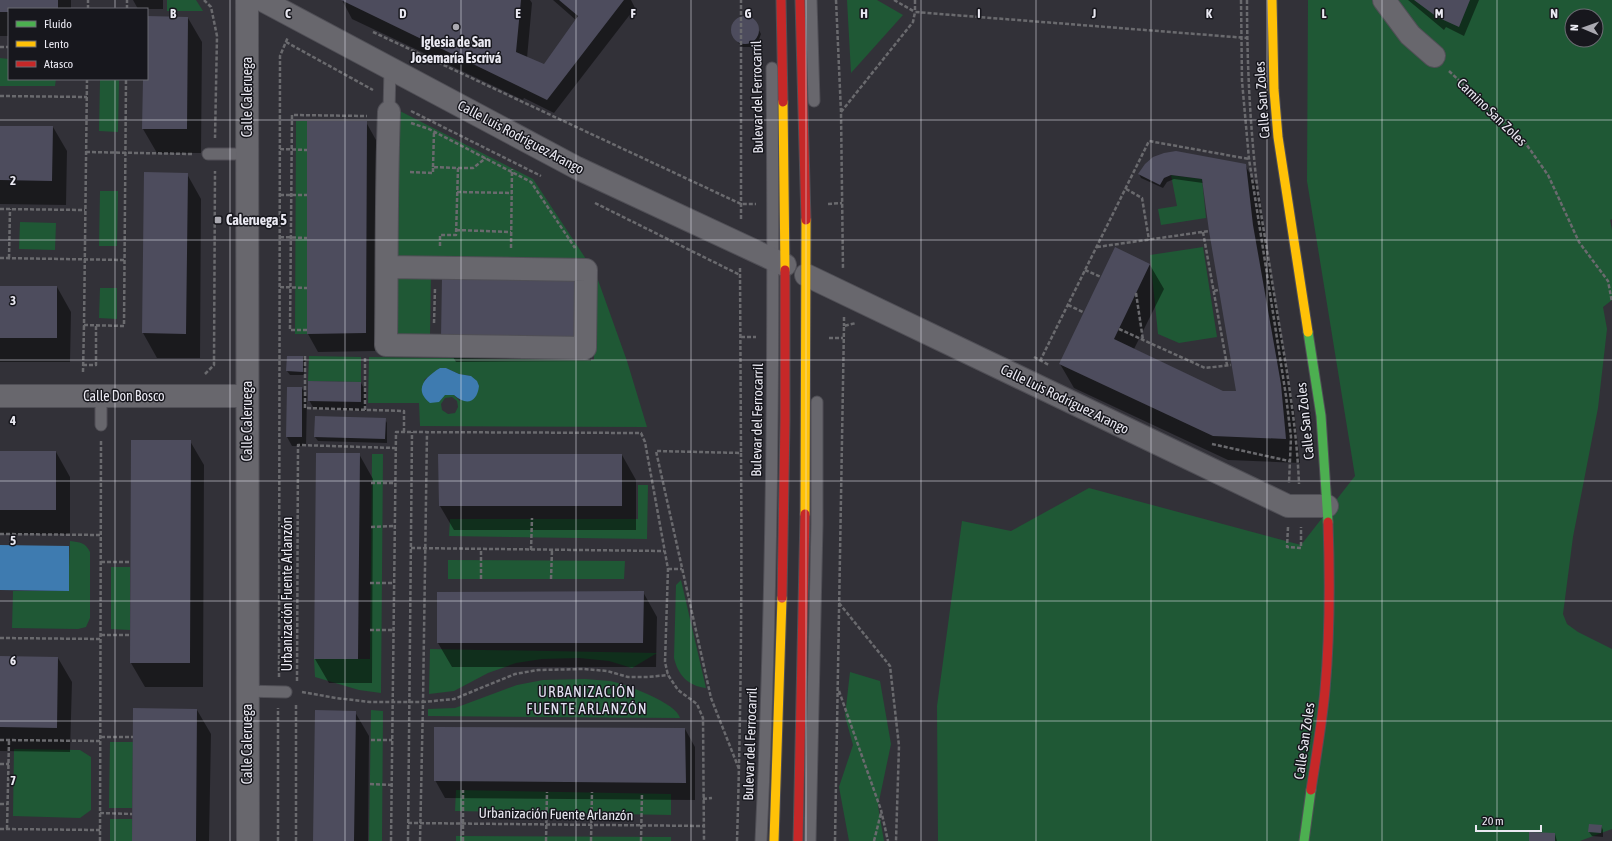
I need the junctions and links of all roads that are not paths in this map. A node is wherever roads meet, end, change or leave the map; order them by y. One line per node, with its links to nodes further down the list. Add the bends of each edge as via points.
1 (247, 0): 13 (street, Calle Caleruega)
2 (262, 0): 10 (street, Calle Luis Rodríguez Arango)
3 (770, 0): 14 (lane, Bulevar del Ferrocarril)
4 (781, 0): 14 (main road, Bulevar del Ferrocarril)
5 (800, 0): 16 (main road)
6 (811, 0): 16 (lane, via 814,119)
7 (1272, 0): 22 (main road, Calle San Zoles, via 1274,90 1280,159 1321,416)
8 (1384, 0): 9 (street, via 1410,35)
9 (1434, 56)
10 (390, 68): 11 (lane); 14 (street, Calle Luis Rodríguez Arango, via 577,168)
11 (389, 114): 15 (street)
12 (212, 154): 13 (lane)
13 (247, 154): 20 (street, Calle Caleruega)
14 (779, 262): 26 (lane, Bulevar del Ferrocarril); 27 (main road, Bulevar del Ferrocarril, via 782,588)
15 (387, 267): 15 (street, via 586,270 584,348 386,345)
16 (813, 283): 22 (street, Calle Luis Rodríguez Arango, via 1288,506); 28 (main road)
17 (817, 389): 29 (lane, via 818,524)
18 (0, 396): 19 (street, Calle Don Bosco)
19 (101, 396): 20 (street, Calle Don Bosco); 21 (lane)
20 (247, 396): 23 (street, Calle Caleruega)
21 (101, 425)
22 (1327, 506): 30 (main road, Calle San Zoles, via 1329,567 1325,691)
23 (247, 691): 24 (lane); 25 (street, Calle Caleruega)
24 (282, 692)
25 (248, 841)
26 (761, 841)
27 (774, 841)
28 (798, 841)
29 (810, 841)
30 (1304, 841)

